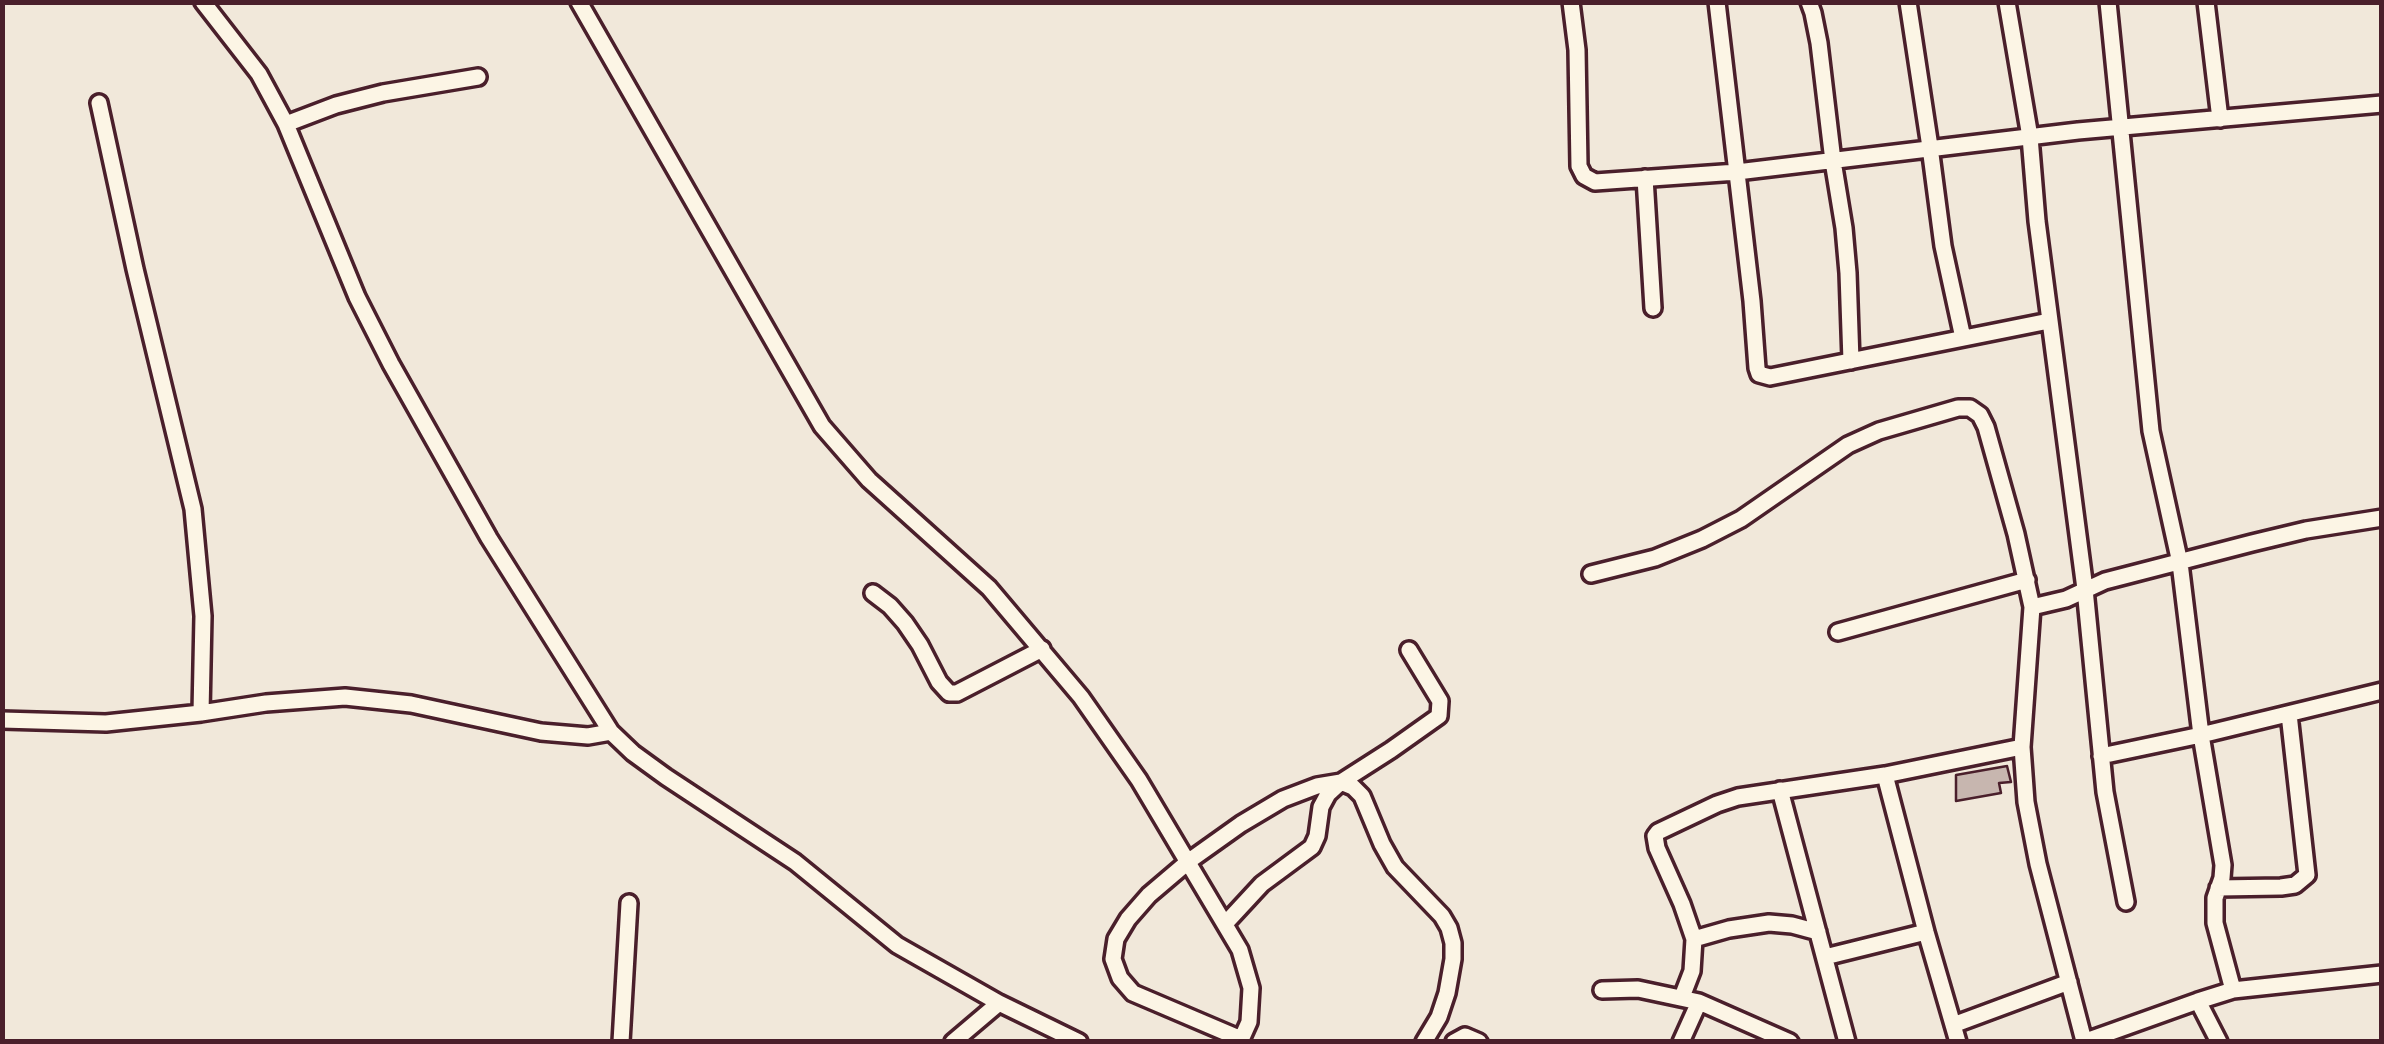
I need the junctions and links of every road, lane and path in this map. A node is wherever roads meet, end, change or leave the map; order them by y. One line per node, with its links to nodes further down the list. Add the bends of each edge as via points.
1 (204, 2): 14 (street, via 259,74)
2 (579, 2): 33 (street, via 822,426)
3 (1571, 2): 20 (street, via 1579,166 1595,182)
4 (1717, 2): 19 (street)
5 (1809, 2): 18 (street)
6 (1908, 2): 17 (street)
7 (2008, 2): 16 (street)
8 (2108, 2): 15 (street)
9 (2206, 2): 13 (street)
10 (478, 77): 14 (street, via 383,93)
11 (99, 104): 36 (street, via 194,509 203,616)
12 (2382, 104): 13 (street)
13 (2220, 119): 15 (street)
14 (286, 124): 39 (street, via 391,364 489,538)
15 (2120, 128): 16 (street); 26 (street, via 2152,431)
16 (2030, 137): 17 (street); 22 (street)
17 (1930, 148): 18 (street); 23 (street)
18 (1833, 162): 19 (street); 24 (street, via 1844,228)
19 (1737, 172): 20 (street); 24 (street, via 1759,374)
20 (1644, 178): 21 (street)
21 (1652, 308)
22 (2049, 321): 23 (street); 29 (street)
23 (1962, 338): 24 (street)
24 (1851, 361)
25 (2382, 518): 26 (street)
26 (2180, 563): 29 (street); 40 (street)
27 (1591, 574): 28 (street, via 1702,539 1879,431 1970,408 1986,427)
28 (2027, 580): 31 (street); 32 (street)
29 (2085, 589): 31 (street); 42 (street)
30 (872, 593): 33 (street, via 905,622 949,693)
31 (2032, 607): 41 (street)
32 (1838, 632)
33 (1042, 648): 46 (street, via 1130,766)
34 (1409, 650): 44 (street, via 1440,701 1439,716)
35 (2382, 691): 37 (street)
36 (201, 713): 38 (street, via 106,723); 39 (street, via 345,697 541,732)
37 (2289, 714): 40 (street); 47 (street, via 2307,875 2295,885)
38 (2, 720)
39 (611, 732): 61 (street, via 633,754 795,862 897,944)
40 (2201, 736): 42 (street); 47 (street, via 2222,865)
41 (2022, 748): 43 (street); 56 (street, via 2038,864)
42 (2101, 756): 48 (street)
43 (1885, 775): 45 (street); 52 (street)
44 (1341, 782): 46 (street, via 1283,800); 50 (street, via 1321,807 1312,846 1262,884); 70 (street, via 1362,796 1395,867 1449,928 1447,993)
45 (1780, 790): 51 (street); 53 (street, via 1717,804 1655,836)
46 (1189, 861): 50 (street); 64 (street, via 1128,919 1113,959 1132,993)
47 (2218, 888): 58 (street, via 2215,923)
48 (2126, 902)
49 (629, 903): 66 (street)
50 (1225, 924): 64 (street, via 1251,988)
51 (1818, 932): 53 (street, via 1769,923); 54 (street)
52 (1926, 932): 54 (street); 63 (street)
53 (1694, 938): 59 (street)
54 (1825, 957): 75 (street)
55 (2382, 974): 58 (street)
56 (2069, 982): 63 (street); 65 (street)
57 (1602, 990): 59 (street, via 1638,989)
58 (2233, 990): 60 (street)
59 (1691, 1000): 73 (street); 74 (street)
60 (2198, 1001): 65 (street); 76 (street)
61 (999, 1003): 62 (street); 67 (street)
62 (1051, 1026): 68 (street); 69 (street)
63 (1956, 1033)
64 (1241, 1040)
65 (2084, 1041)
66 (621, 1042)
67 (953, 1042)
68 (1042, 1042)
69 (1078, 1042)
70 (1424, 1042)
71 (1454, 1042): 72 (street, via 1465,1036)
72 (1479, 1042)
73 (1681, 1042)
74 (1790, 1042)
75 (1847, 1042)
76 (2219, 1042)

